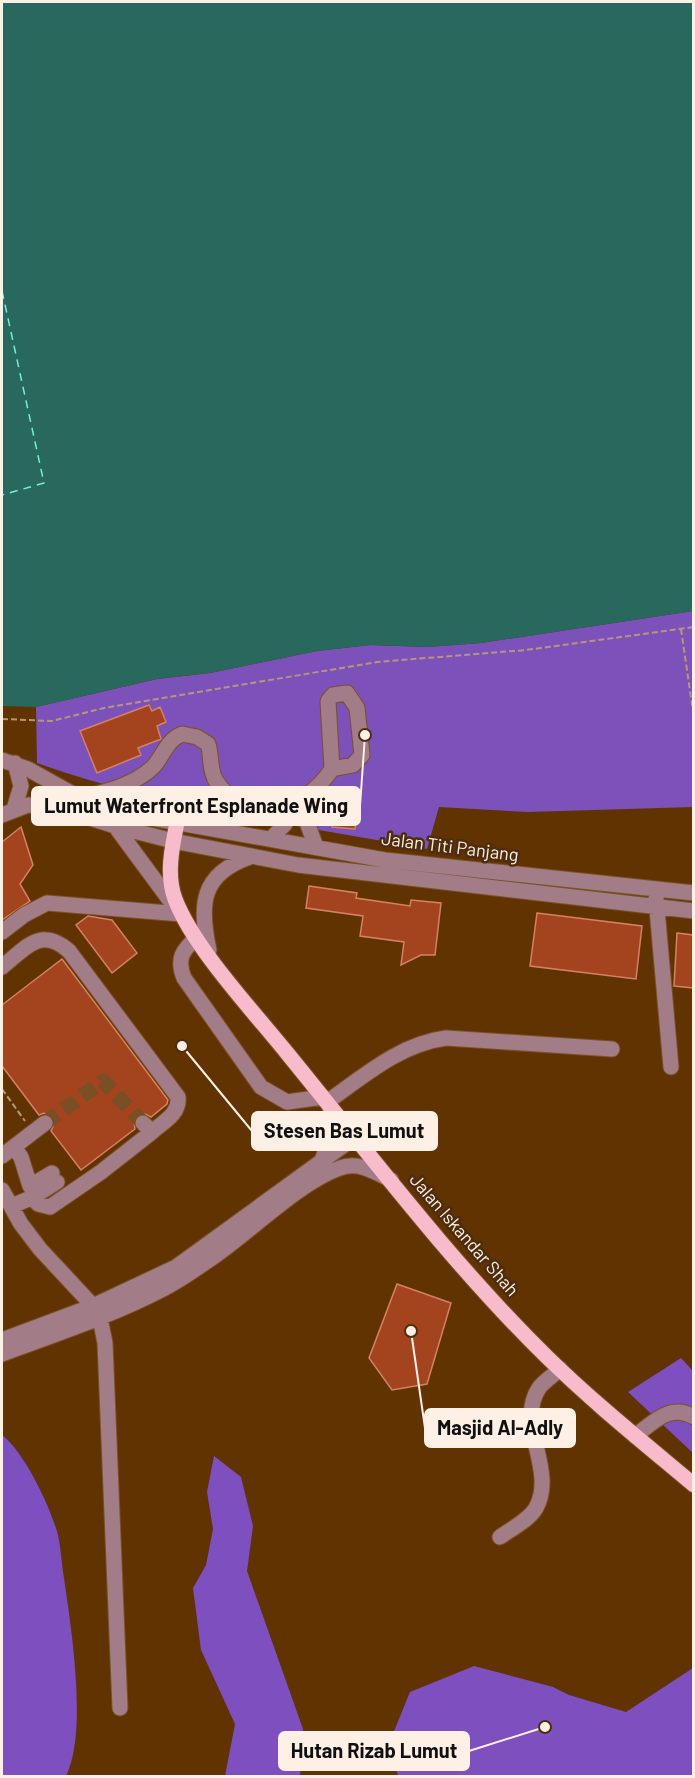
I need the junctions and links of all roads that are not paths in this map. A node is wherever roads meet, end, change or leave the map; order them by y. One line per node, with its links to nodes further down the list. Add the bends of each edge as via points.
1 (8, 761): 4 (street, Jalan Titi Panjang); 6 (street, via 21,786)
2 (332, 769): 2 (street, via 328,701 333,695 347,693 357,708 362,755 353,765); 3 (street)
3 (304, 800): 5 (street); 11 (street)
4 (77, 805): 5 (street, via 144,774 169,742 182,734 208,744 213,775 230,795 267,811); 6 (street, via 41,804); 7 (street, Jalan Titi Panjang); 8 (street, Jalan Titi Panjang)
5 (289, 806): 9 (street, via 285,824)
6 (8, 812)
7 (177, 823): 9 (street, Jalan Titi Panjang); 10 (main road, Jalan Iskandar Shah)
8 (115, 826): 10 (street, Jalan Titi Panjang); 17 (street)
9 (271, 840): 11 (street, Jalan Titi Panjang)
10 (174, 841): 12 (street, Jalan Titi Panjang); 17 (main road, Jalan Iskandar Shah, via 172,890)
11 (316, 848): 13 (street, Jalan Titi Panjang, via 385,860)
12 (253, 856): 15 (street, Jalan Titi Panjang, via 382,876); 19 (street, via 223,869 208,888 203,921)
13 (657, 889): 14 (street, Jalan Titi Panjang); 15 (street)
14 (693, 893)
15 (655, 907): 16 (street, Jalan Titi Panjang); 22 (street)
16 (693, 911)
17 (189, 926): 18 (street, via 47,903); 19 (main road, Jalan Iskandar Shah); 23 (street, via 179,966 184,978 261,1087 288,1102)
18 (2, 932)
19 (210, 956): 23 (main road, Jalan Iskandar Shah)
20 (2, 967): 30 (street, via 33,942 58,942 69,951 178,1097 179,1104 175,1113 147,1127 101,1172 50,1206 38,1204)
21 (612, 1049): 23 (street, via 446,1038 425,1041 401,1051)
22 (671, 1067)
23 (327, 1102): 25 (main road, Jalan Iskandar Shah); 27 (street, via 332,1135)
24 (39, 1128): 26 (street)
25 (356, 1137): 27 (street); 28 (main road, Jalan Iskandar Shah)
26 (8, 1151): 30 (street, via 21,1157 30,1186 54,1177)
27 (320, 1163): 32 (street, via 176,1267)
28 (391, 1180): 32 (street, via 363,1167 337,1169 164,1289); 35 (main road, Jalan Iskandar Shah, via 496,1302)
29 (2, 1190): 31 (street)
30 (33, 1197): 31 (street)
31 (12, 1206): 32 (street, via 40,1249)
32 (97, 1312): 33 (street); 34 (street); 40 (street, via 105,1343)
33 (2, 1340)
34 (2, 1354)
35 (560, 1369): 37 (main road, Jalan Iskandar Shah); 39 (street, via 539,1388 534,1401 532,1420 542,1465 536,1509)
36 (693, 1417): 37 (street, via 681,1411 669,1412)
37 (635, 1436): 38 (main road, Jalan Iskandar Shah)
38 (693, 1485)
39 (500, 1537)
40 (120, 1708)

